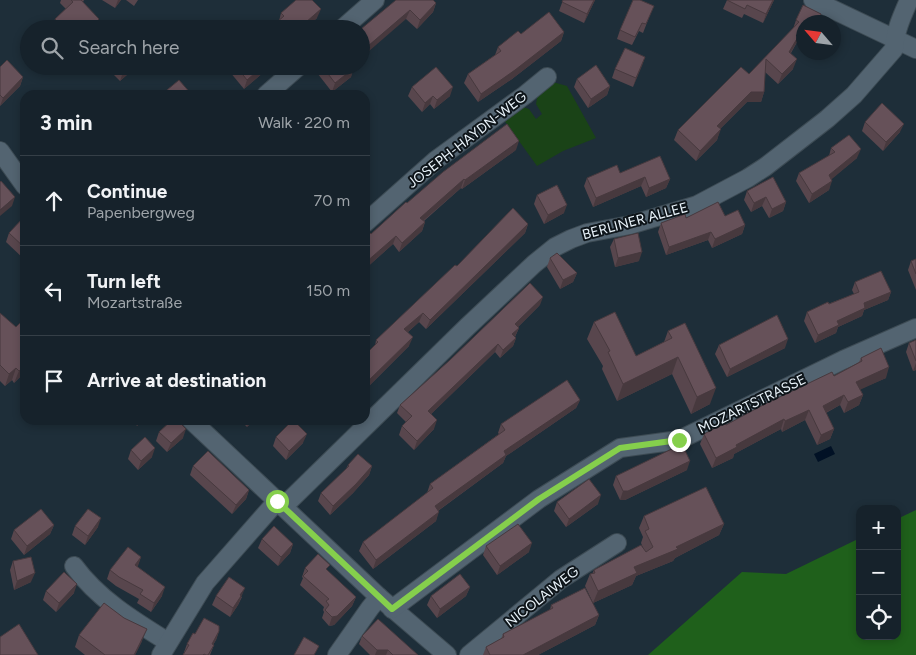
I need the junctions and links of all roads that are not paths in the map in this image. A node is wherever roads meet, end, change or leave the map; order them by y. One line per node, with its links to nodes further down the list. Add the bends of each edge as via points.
1 (375, 0): 4 (street)
2 (813, 0): 5 (street)
3 (909, 0): 5 (street, BERLINER ALLEE)
4 (352, 20)
5 (895, 38): 6 (street); 14 (street, BERLINER ALLEE, via 894,49 854,95 748,178 697,204 630,225 587,233 555,247)
6 (916, 49)
7 (289, 75): 9 (street)
8 (547, 77): 12 (street, JOSEPH-HAYDN-WEG, via 436,160)
9 (272, 90)
10 (3, 164): 11 (street)
11 (20, 181)
12 (370, 219)
13 (916, 328): 20 (street, MOZARTSTRASSE, via 679,440 620,448)
14 (370, 419)
15 (196, 425): 17 (street)
16 (363, 425): 17 (street, BERLINER ALLEE)
17 (280, 504): 20 (street); 21 (street, BERLINER ALLEE, via 205,582)
18 (617, 543): 24 (street, NICOLAIWEG, via 561,579)
19 (74, 566): 21 (street, via 84,581)
20 (385, 603): 22 (street, MOZARTSTRASSE, via 370,608); 23 (street)
21 (165, 649)
22 (337, 655)
23 (447, 655)
24 (469, 655)

